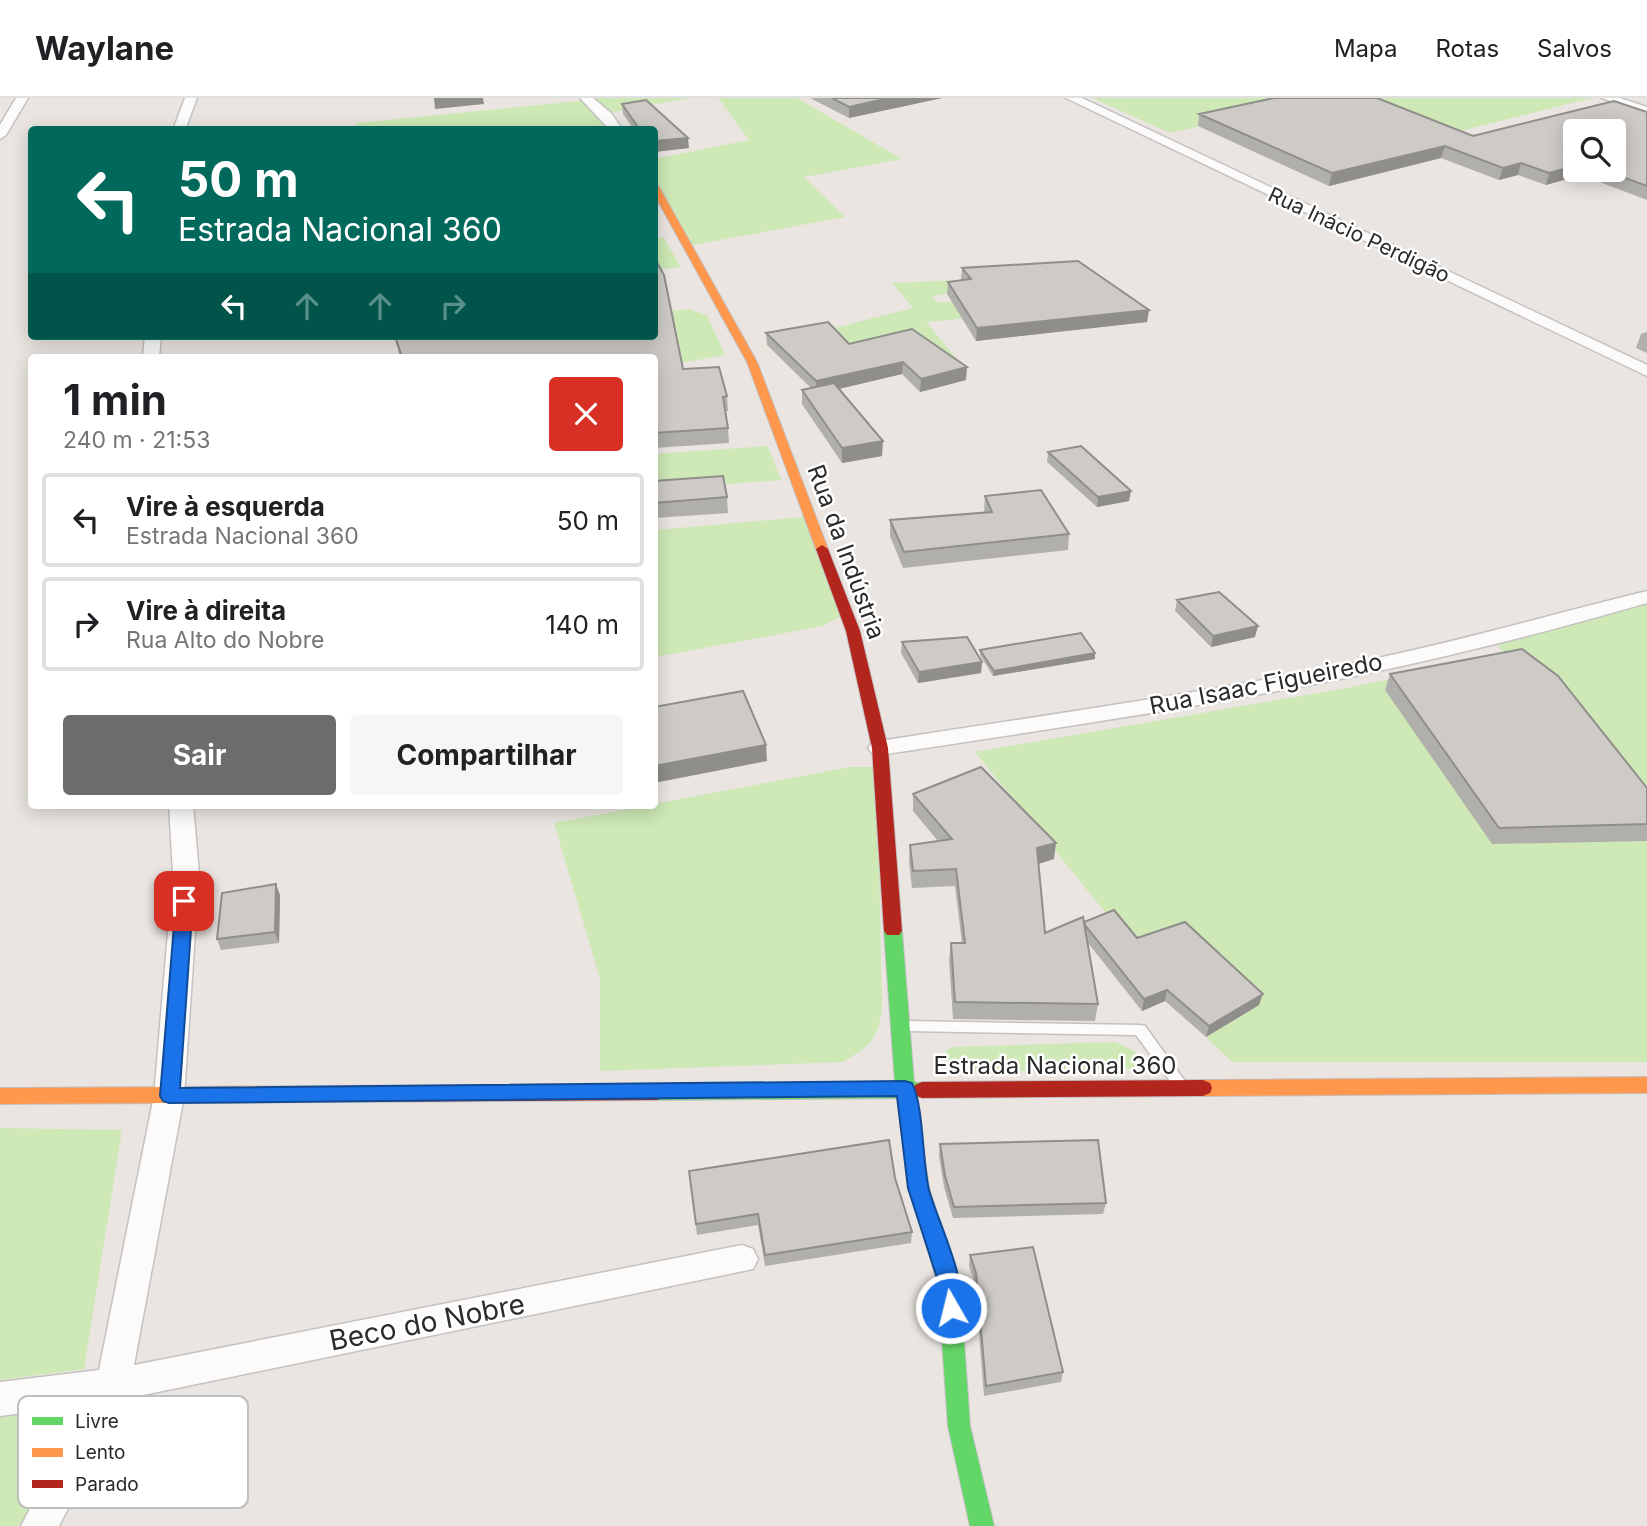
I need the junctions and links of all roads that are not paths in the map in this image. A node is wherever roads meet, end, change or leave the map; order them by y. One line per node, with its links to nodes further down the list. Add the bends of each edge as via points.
1 (22, 98): 9 (street)
2 (191, 98): 7 (street)
3 (586, 98): 8 (street)
4 (1072, 98): 11 (street, Rua Inácio Perdigão)
5 (1608, 98): 6 (street)
6 (1647, 111)
7 (180, 126)
8 (614, 126)
9 (0, 135)
10 (658, 192): 13 (street, Rua da Indústria, via 752,362 852,626)
11 (1647, 371)
12 (1647, 597): 13 (street, Rua Isaac Figueiredo, via 1324,676)
13 (880, 748): 15 (street, Rua da Indústria)
14 (181, 809): 20 (street, via 186,874)
15 (902, 1026): 17 (street, Rua da Indústria); 18 (lane, via 1140,1030)
16 (1647, 1084): 18 (street, Estrada Nacional 360)
17 (905, 1088): 18 (street, Estrada Nacional 360); 20 (street, Estrada Nacional 360); 29 (street, Rua da Indústria, via 919,1188 949,1284 959,1426)
18 (1185, 1090)
19 (0, 1096): 20 (street, Estrada Nacional 360)
20 (169, 1096): 22 (street)
21 (741, 1259): 22 (street, Beco do Nobre)
22 (113, 1385): 23 (street, Beco do Nobre); 24 (street)
23 (24, 1396)
24 (107, 1396)
25 (18, 1397): 26 (street, Beco do Nobre)
26 (0, 1399)
27 (48, 1508): 28 (street)
28 (39, 1526)
29 (982, 1526)

